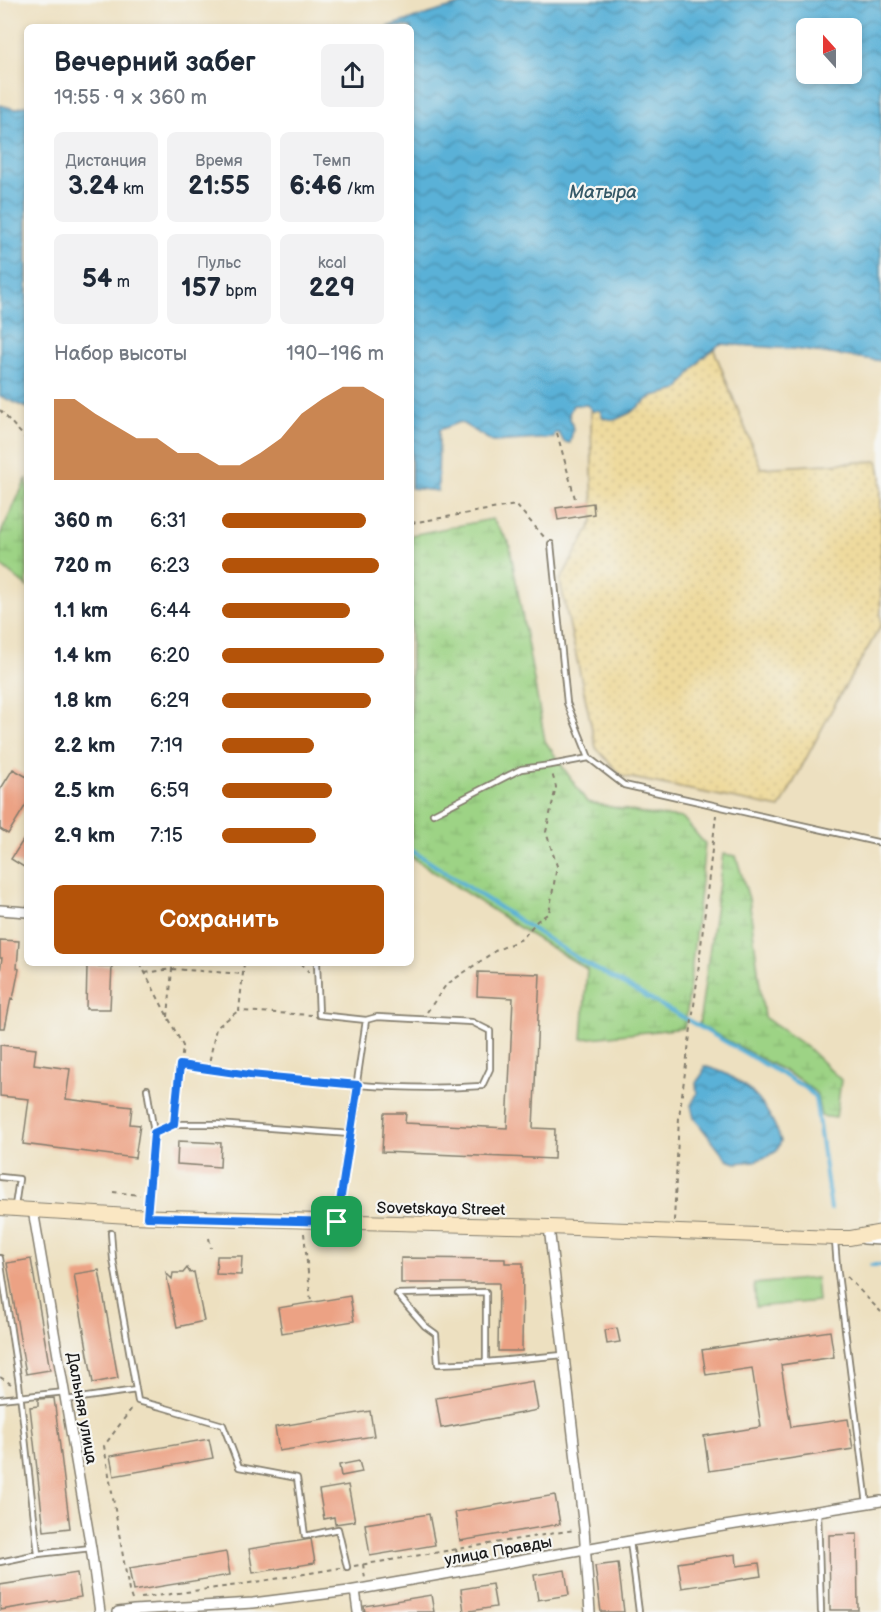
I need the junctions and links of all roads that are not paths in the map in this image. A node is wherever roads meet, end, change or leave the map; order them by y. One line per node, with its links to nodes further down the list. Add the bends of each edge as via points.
1 (551, 544): 2 (lane, via 567,703)
2 (589, 758): 3 (lane, via 521,769); 4 (lane, via 624,785)
3 (433, 814)
4 (881, 843)
5 (0, 910): 6 (street)
6 (24, 912)
7 (317, 966): 8 (lane, via 320,1015)
8 (366, 1020): 9 (lane); 9 (lane, via 377,1017 472,1022 490,1031 490,1069 482,1086)
9 (358, 1085): 12 (lane)
10 (147, 1089): 11 (lane)
11 (154, 1133): 12 (lane, via 174,1124 216,1124); 17 (lane)
12 (350, 1134): 18 (lane)
13 (0, 1177): 15 (lane, via 19,1179)
14 (0, 1208): 15 (main road, Sovetskaya Street)
15 (15, 1209): 16 (main road, Sovetskaya Street)
16 (33, 1210): 17 (main road, Sovetskaya Street); 29 (street, Дальняя улица)
17 (147, 1217): 18 (main road, Sovetskaya Street)
18 (337, 1222): 19 (main road, Sovetskaya Street)
19 (549, 1227): 22 (main road, Sovetskaya Street); 26 (street)
20 (881, 1232): 23 (main road, Sovetskaya Street)
21 (111, 1233): 28 (lane)
22 (835, 1238): 23 (main road, Sovetskaya Street); 33 (lane)
23 (850, 1238): 24 (street)
24 (881, 1240)
25 (0, 1258): 30 (lane)
26 (563, 1355): 27 (lane); 37 (street)
27 (486, 1362): 27 (lane, via 486,1292 397,1294 436,1334 438,1364)
28 (136, 1390): 29 (lane); 40 (lane, via 138,1401 223,1425 239,1467 297,1478 305,1536 338,1529)
29 (65, 1396): 30 (lane); 36 (street, Дальняя улица)
30 (21, 1397): 31 (lane); 38 (lane)
31 (0, 1399)
32 (881, 1501): 33 (street, улица Правды)
33 (867, 1504): 34 (street, улица Правды)
34 (818, 1512): 35 (street, улица Правды); 47 (lane)
35 (630, 1541): 37 (street, улица Правды); 46 (lane)
36 (91, 1548): 38 (lane); 42 (street, Дальняя улица)
37 (585, 1550): 41 (street, улица Правды); 45 (street)
38 (38, 1554): 39 (lane)
39 (0, 1562)
40 (347, 1567)
41 (354, 1590): 43 (street, улица Правды, via 253,1603); 44 (street)
42 (100, 1612)
43 (118, 1612)
44 (358, 1612)
45 (590, 1612)
46 (639, 1612)
47 (821, 1612)

